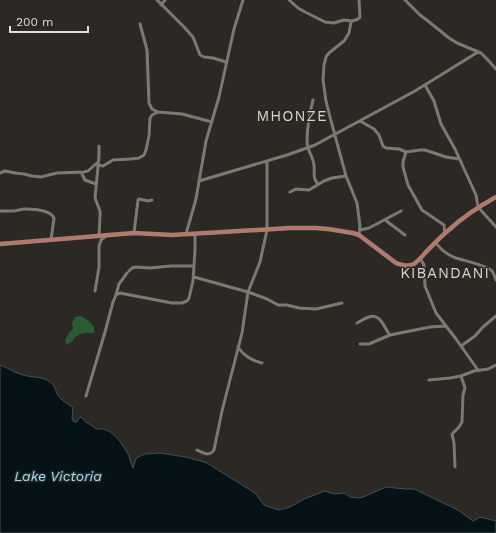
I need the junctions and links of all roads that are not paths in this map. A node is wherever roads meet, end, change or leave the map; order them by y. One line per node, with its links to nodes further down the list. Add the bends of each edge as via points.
1 (157, 0): 7 (street)
2 (165, 0): 7 (street)
3 (243, 0): 11 (street)
4 (289, 0): 8 (street, via 298,8 325,22)
5 (359, 0): 8 (street, via 360,17)
6 (405, 0): 10 (street, via 449,38)
7 (161, 5): 11 (street, via 193,37 200,55)
8 (352, 21): 18 (street, via 349,33 344,41 329,53 324,66 326,101)
9 (140, 24): 15 (street, via 147,50 149,103 152,109)
10 (478, 52): 12 (street); 13 (street)
11 (226, 62): 17 (street)
12 (496, 69)
13 (425, 85): 16 (street); 22 (street)
14 (313, 100): 20 (street, via 307,136)
15 (158, 112): 17 (street, via 182,114); 24 (street, via 150,118 144,155 113,160 103,166)
16 (360, 121): 18 (street); 21 (street, via 374,128 383,146)
17 (212, 122): 28 (street)
18 (335, 135): 20 (street); 27 (street)
19 (98, 146): 24 (street)
20 (308, 148): 23 (street); 30 (street, via 314,166 314,179)
21 (406, 152): 22 (street, via 425,150); 44 (street, via 403,162 408,185 422,210 444,225)
22 (459, 159): 34 (street, via 476,195)
23 (267, 161): 28 (street); 39 (street)
24 (98, 163): 25 (street); 29 (street)
25 (80, 172): 26 (street, via 41,177); 29 (street, via 84,180)
26 (0, 173)
27 (346, 176): 30 (street, via 328,179); 40 (street, via 357,203)
28 (199, 181): 42 (street)
29 (96, 184): 47 (street, via 95,198 100,211)
30 (318, 184): 31 (street, via 310,190 296,189)
31 (290, 192)
32 (496, 197): 34 (main road)
33 (152, 200): 41 (street, via 138,200)
34 (478, 207): 38 (street); 44 (main road)
35 (0, 211): 48 (street, via 30,209 49,213 54,218)
36 (401, 211): 37 (street)
37 (385, 220): 40 (street); 46 (street)
38 (496, 227)
39 (267, 230): 40 (main road, via 315,228); 43 (main road); 56 (street, via 260,262)
40 (360, 232): 51 (main road, via 396,263 408,266)
41 (134, 233): 42 (main road); 45 (main road)
42 (186, 234): 43 (main road)
43 (194, 234): 52 (street)
44 (445, 234): 49 (main road)
45 (107, 235): 47 (main road); 55 (street, via 99,246)
46 (405, 235)
47 (99, 236): 48 (main road)
48 (51, 240): 50 (main road)
49 (436, 243): 51 (main road); 54 (street, via 452,256 491,270)
50 (0, 244)
51 (420, 258): 61 (street, via 424,265 427,290 436,313)
52 (194, 266): 53 (street); 57 (street, via 132,268 119,284)
53 (194, 277): 56 (street); 57 (street, via 189,298 182,303 120,293)
54 (496, 280)
55 (95, 291)
56 (248, 292): 58 (street, via 276,304 307,309); 65 (street)
57 (116, 295): 71 (street)
58 (342, 303)
59 (496, 317): 64 (street)
60 (357, 323): 62 (street, via 370,316 378,317)
61 (446, 326): 62 (street); 64 (street)
62 (390, 335): 63 (street, via 369,344)
63 (360, 344)
64 (461, 346): 68 (street)
65 (238, 347): 66 (street, via 246,357); 72 (street, via 214,450 205,454)
66 (262, 363)
67 (496, 365): 68 (street)
68 (478, 370): 69 (street)
69 (461, 376): 70 (street); 73 (street, via 465,388 462,422 452,434)
70 (429, 380)
71 (86, 396)
72 (197, 450)
73 (455, 467)

